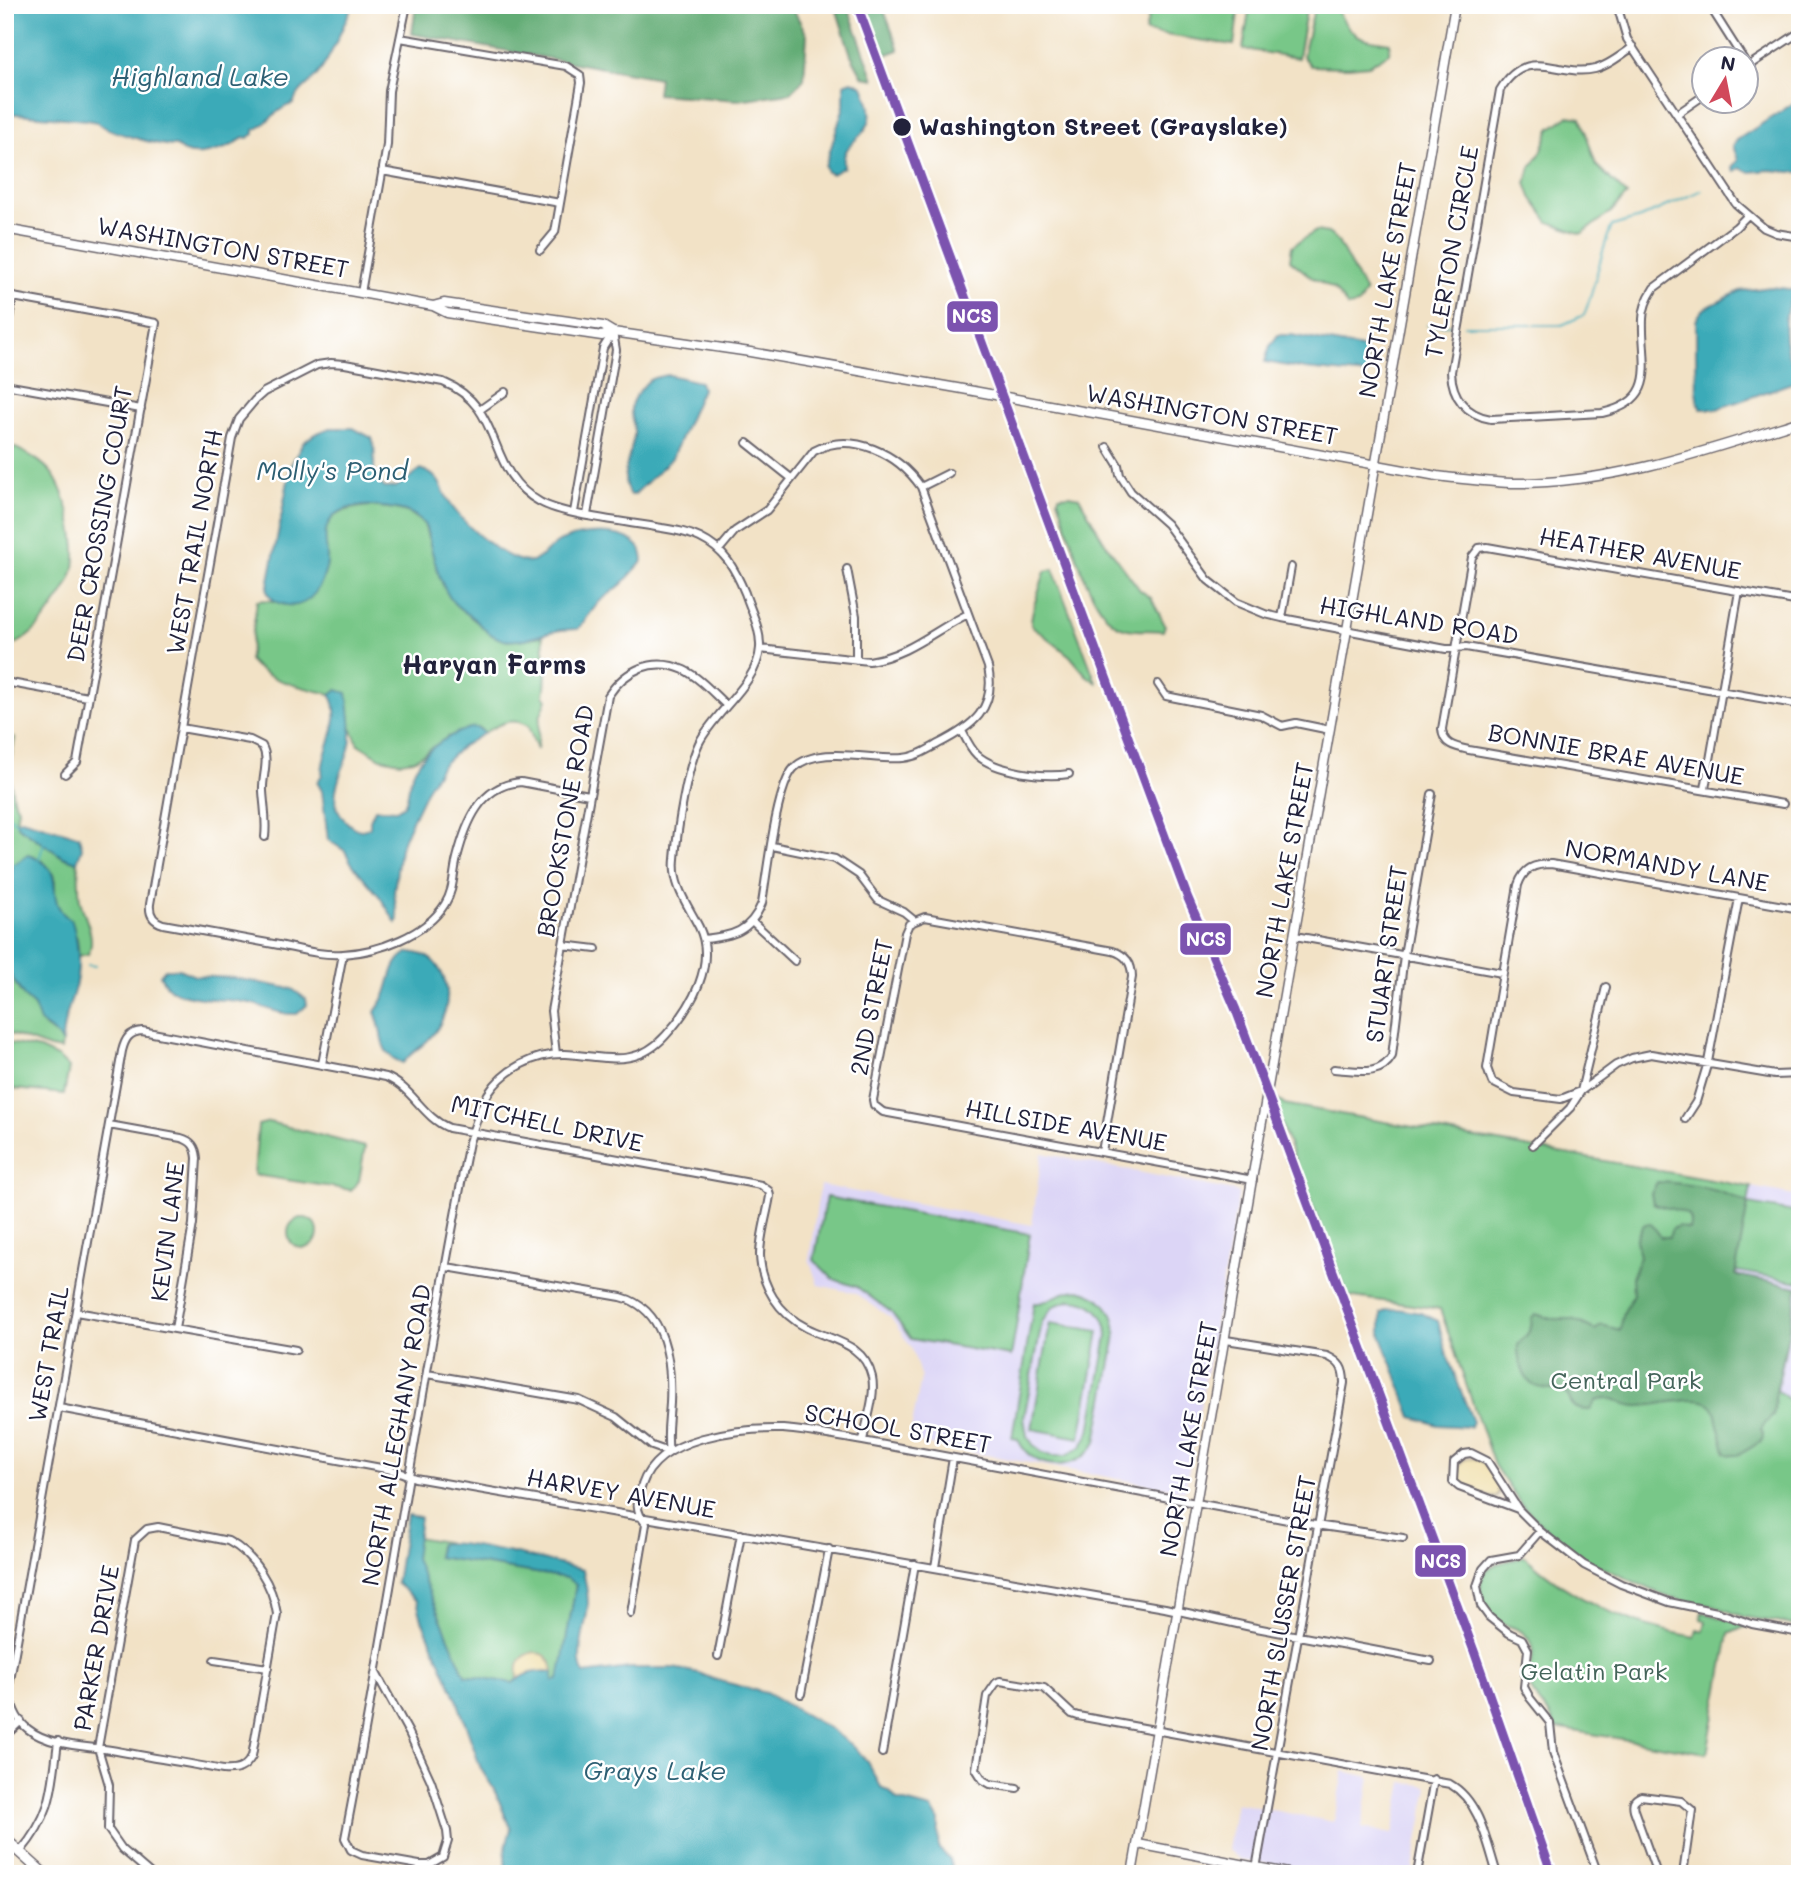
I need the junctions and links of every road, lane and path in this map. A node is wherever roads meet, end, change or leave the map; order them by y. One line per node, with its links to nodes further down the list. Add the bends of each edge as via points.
1 (407, 5): 6 (street)
2 (1455, 5): 32 (street, NORTH LAKE STREET)
3 (1617, 5): 8 (street)
4 (1709, 5): 7 (street)
5 (1800, 32): 9 (street)
6 (400, 38): 14 (street, via 386,111); 15 (street, via 572,68 581,79)
7 (1735, 46)
8 (1633, 47): 11 (street, via 1597,69 1544,64); 13 (street)
9 (1759, 56)
10 (1509, 65): 11 (street)
11 (1515, 73): 25 (street, TYLERTON CIRCLE, via 1497,100 1451,372)
12 (1689, 105): 13 (street)
13 (1676, 114): 16 (street)
14 (382, 171): 15 (street); 20 (street)
15 (560, 203): 19 (street, via 555,232)
16 (1748, 216): 18 (street, via 1776,233); 25 (street, via 1654,288 1643,319 1645,378 1637,396 1626,405 1602,413 1491,419 1474,414)
17 (5, 229): 20 (street, WASHINGTON STREET)
18 (1800, 237)
19 (540, 250)
20 (361, 293): 21 (street, WASHINGTON STREET, via 603,326)
21 (613, 332): 32 (street, WASHINGTON STREET, via 904,378); 36 (street, via 616,350); 36 (street, via 603,348)
22 (5, 340): 27 (street, DEER CROSSING COURT, via 13,297 156,323)
23 (5, 385): 27 (street)
24 (505, 392): 28 (street)
25 (1459, 400): 26 (street)
26 (1451, 406)
27 (141, 409): 53 (street, DEER CROSSING COURT)
28 (481, 409): 36 (street, WEST TRAIL NORTH, via 514,481 542,503); 56 (street, WEST TRAIL NORTH, via 467,394 443,382 331,363 306,369 264,392 246,408 232,438)
29 (1800, 421): 32 (street, WASHINGTON STREET, via 1631,471 1572,479 1513,483)
30 (747, 443): 34 (street)
31 (1107, 447): 40 (street, HIGHLAND ROAD, via 1131,492 1167,524)
32 (1376, 465): 46 (street, NORTH LAKE STREET)
33 (949, 473): 35 (street)
34 (791, 478): 35 (street, via 822,446 847,444 890,456); 37 (street, via 766,510 735,531)
35 (920, 487): 44 (street)
36 (580, 513): 37 (street, WEST TRAIL NORTH, via 696,535)
37 (719, 550): 48 (street, via 735,569 757,625)
38 (1290, 567): 45 (street)
39 (847, 569): 49 (street, via 856,616)
40 (1219, 590): 42 (street); 45 (street, HIGHLAND ROAD, via 1251,609)
41 (1739, 592): 43 (street, HEATHER AVENUE); 47 (street, HEATHER AVENUE, via 1487,547 1472,557); 52 (street)
42 (1213, 597)
43 (1800, 602)
44 (968, 614): 49 (street, via 902,653); 58 (street, via 988,667 990,686 983,711)
45 (1282, 618): 46 (street, HIGHLAND ROAD)
46 (1347, 631): 47 (street, HIGHLAND ROAD, via 1446,649); 57 (street, NORTH LAKE STREET)
47 (1457, 647): 52 (street, HIGHLAND ROAD); 61 (street, BONNIE BRAE AVENUE, via 1442,729 1450,745)
48 (760, 649): 49 (street); 54 (street, via 751,674)
49 (856, 660)
50 (5, 682): 53 (street)
51 (1158, 684): 57 (street, via 1166,696 1261,715 1282,726 1296,723)
52 (1721, 691): 55 (street, HIGHLAND ROAD); 61 (street)
53 (88, 697): 59 (street, DEER CROSSING COURT, via 77,762)
54 (726, 705): 63 (street, BROOKSTONE ROAD, via 683,669 657,664 633,670 608,696); 72 (street, via 695,752 675,856 677,887)
55 (1800, 705)
56 (181, 728): 65 (street, via 262,746 266,758); 75 (street, WEST TRAIL NORTH, via 149,912 157,922)
57 (1330, 730): 71 (street, NORTH LAKE STREET)
58 (962, 731): 60 (street, via 978,756 999,767 1051,777); 66 (street, via 907,758 821,755 804,761 790,773 783,788)
59 (65, 774)
60 (1069, 774)
61 (1705, 789): 64 (street, BONNIE BRAE AVENUE)
62 (1432, 794): 76 (street, STUART STREET)
63 (589, 795): 73 (street, BROOKSTONE ROAD); 75 (street, WEST TRAIL NORTH, via 521,782 493,790 469,824 451,893 437,915 383,946)
64 (1783, 803)
65 (265, 837)
66 (772, 846): 69 (street, via 835,859 859,875 878,900); 70 (street, via 762,903)
67 (1739, 898): 68 (street, NORMANDY LANE); 78 (street, NORMANDY LANE, via 1537,864 1518,884); 82 (street)
68 (1800, 909)
69 (915, 921): 87 (street, 2ND STREET, via 905,933); 95 (street, via 925,917 1113,951 1125,957 1132,976)
70 (752, 922): 72 (street, via 737,933); 77 (street)
71 (1295, 936): 76 (street); 97 (street, NORTH LAKE STREET)
72 (704, 939): 81 (street, via 704,970 696,990 658,1043 619,1060)
73 (563, 945): 74 (street); 81 (street, BROOKSTONE ROAD, via 551,1011)
74 (596, 949)
75 (343, 954): 83 (street)
76 (1404, 955): 78 (street); 84 (street, STUART STREET, via 1395,1039 1387,1065 1375,1071)
77 (795, 961)
78 (1502, 973): 86 (street, via 1487,1068 1492,1082 1514,1093 1548,1099)
79 (1606, 987): 86 (street)
80 (131, 1034): 83 (street, MITCHELL DRIVE, via 142,1031); 90 (street, WEST TRAIL, via 123,1045)
81 (556, 1054): 91 (street, NORTH ALLEGHANY ROAD, via 532,1059 501,1078 482,1105)
82 (1708, 1062): 85 (street, via 1775,1075); 86 (street, via 1651,1054 1632,1058); 89 (street, via 1696,1102)
83 (322, 1064): 91 (street, MITCHELL DRIVE, via 394,1080 440,1125)
84 (1334, 1069)
85 (1800, 1074)
86 (1581, 1091): 94 (street)
87 (874, 1105): 95 (street, HILLSIDE AVENUE, via 883,1112)
88 (1800, 1107): 92 (street)
89 (1685, 1119)
90 (108, 1125): 99 (street, WEST TRAIL); 100 (street, KEVIN LANE, via 181,1138 195,1148 193,1224)
91 (472, 1132): 98 (street, NORTH ALLEGHANY ROAD); 105 (street, MITCHELL DRIVE, via 766,1188 770,1196 760,1254 766,1287 794,1320 848,1344 866,1361 873,1382)
92 (1800, 1135)
93 (5, 1139): 96 (street)
94 (1533, 1145)
95 (1102, 1152): 97 (street, HILLSIDE AVENUE)
96 (5, 1160)
97 (1254, 1180): 101 (street, NORTH LAKE STREET)
98 (447, 1267): 103 (street, NORTH ALLEGHANY ROAD); 106 (street, via 621,1297 644,1307 661,1331 668,1364)
99 (76, 1312): 100 (street); 104 (street, WEST TRAIL)
100 (175, 1329): 102 (street)
101 (1226, 1340): 109 (street, NORTH LAKE STREET); 112 (street, NORTH SLUSSER STREET, via 1327,1356 1341,1365 1344,1383)
102 (296, 1350)
103 (427, 1374): 106 (street, via 579,1400 616,1417 652,1446); 108 (street, NORTH ALLEGHANY ROAD)
104 (59, 1408): 108 (street, HARVEY AVENUE); 129 (street, WEST TRAIL, via 9,1686 11,1704)
105 (863, 1441): 106 (street, SCHOOL STREET, via 782,1429 746,1430); 107 (street, SCHOOL STREET)
106 (668, 1452): 111 (street, SCHOOL STREET, via 642,1482 637,1508)
107 (953, 1458): 109 (street, SCHOOL STREET); 118 (street)
108 (408, 1475): 111 (street, HARVEY AVENUE); 127 (street, NORTH ALLEGHANY ROAD)
109 (1198, 1503): 112 (street, SCHOOL STREET); 119 (street, NORTH LAKE STREET)
110 (1518, 1509): 110 (street, via 1459,1487 1453,1482 1454,1462 1471,1453 1487,1461); 113 (street)
111 (640, 1517): 114 (street, HARVEY AVENUE); 120 (street, SCHOOL STREET, via 646,1524)
112 (1319, 1524): 115 (street, SCHOOL STREET); 122 (street, NORTH SLUSSER STREET)
113 (1540, 1531): 121 (street, via 1584,1565 1637,1591 1752,1625); 148 (street, via 1519,1555 1491,1560 1477,1586 1489,1617 1522,1639 1528,1650 1524,1687 1550,1723 1553,1752)
114 (741, 1534): 116 (street, HARVEY AVENUE); 123 (street)
115 (1403, 1538)
116 (829, 1549): 117 (street, HARVEY AVENUE); 128 (street)
117 (915, 1564): 118 (street, HARVEY AVENUE); 135 (street)
118 (935, 1567): 119 (street, HARVEY AVENUE)
119 (1178, 1612): 122 (street, HARVEY AVENUE); 130 (street, NORTH LAKE STREET)
120 (631, 1613)
121 (1800, 1633)
122 (1299, 1637): 125 (street, HARVEY AVENUE); 134 (street, NORTH SLUSSER STREET)
123 (718, 1656)
124 (214, 1660): 126 (street)
125 (1431, 1661)
126 (268, 1668): 133 (street, via 252,1756 242,1768 235,1771); 133 (street, PARKER DRIVE, via 277,1614 272,1592 247,1555 228,1541 158,1527 146,1529 138,1536 133,1553)
127 (376, 1673): 127 (street, NORTH ALLEGHANY ROAD, via 345,1838 351,1850 365,1856 429,1865 443,1857 447,1831 431,1781)
128 (801, 1694)
129 (21, 1721): 131 (street); 132 (street, via 38,1735)
130 (1158, 1731): 134 (street); 137 (street, via 1078,1716 1044,1688 1000,1681 989,1691 976,1769 990,1784); 139 (street, NORTH LAKE STREET)
131 (5, 1736)
132 (58, 1741): 133 (street); 140 (street, via 50,1800 41,1824)
133 (98, 1748): 143 (street, PARKER DRIVE, via 109,1785 108,1829)
134 (1279, 1752): 136 (street); 141 (street, NORTH SLUSSER STREET)
135 (882, 1753)
136 (1434, 1779): 146 (street); 147 (street, via 1457,1788 1468,1799)
137 (1017, 1788)
138 (5, 1839): 140 (main road)
139 (1138, 1844): 141 (street); 144 (street, NORTH LAKE STREET)
140 (20, 1852): 142 (main road)
141 (1256, 1871): 145 (street)
142 (44, 1874)
143 (150, 1874)
144 (1132, 1874)
145 (1293, 1874)
146 (1417, 1874)
147 (1497, 1874)
148 (1598, 1874)
149 (1657, 1874): 150 (street, via 1633,1804 1645,1795 1685,1803 1692,1810)
150 (1683, 1874)

